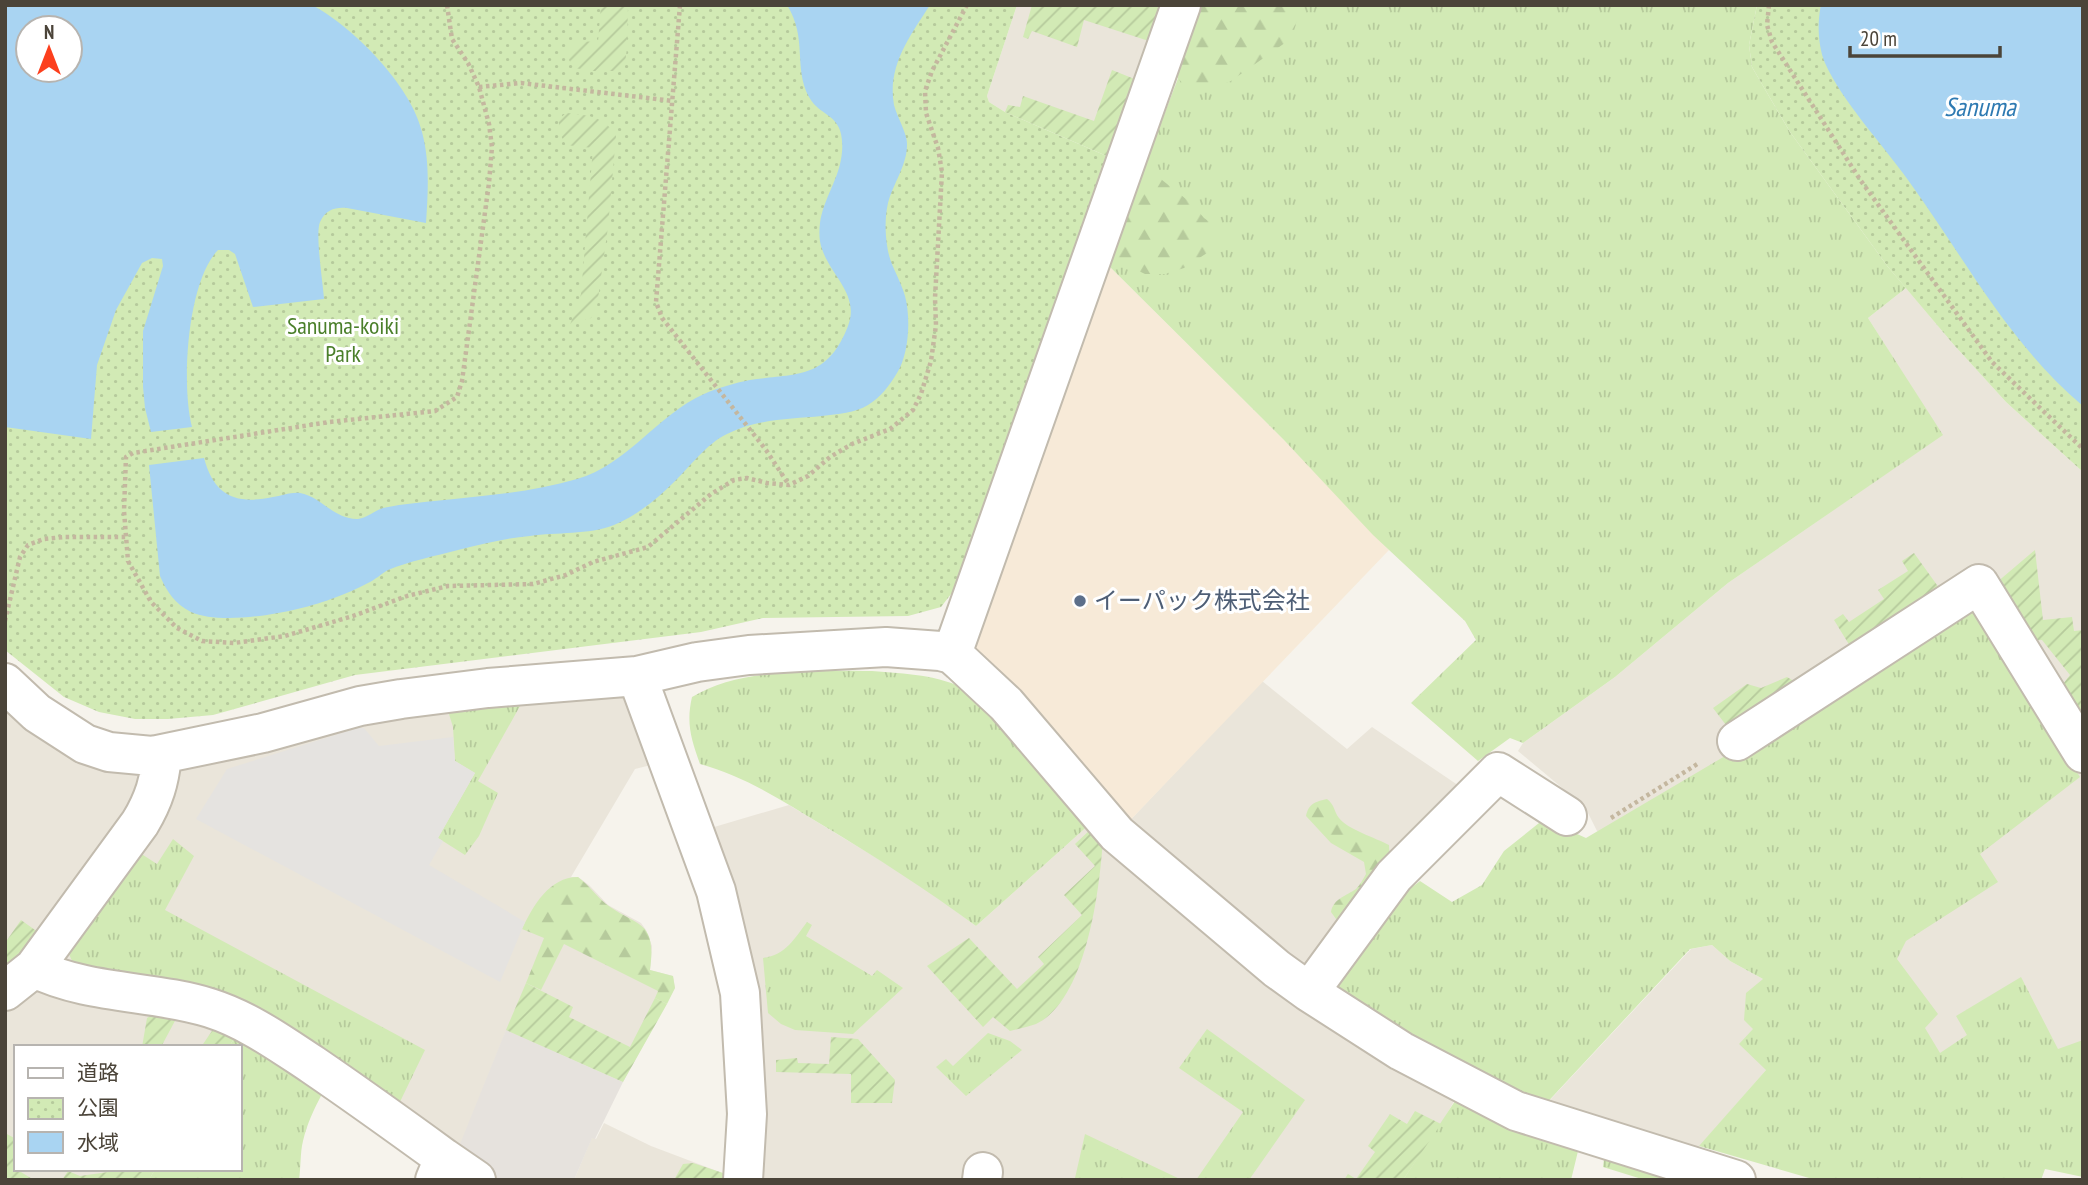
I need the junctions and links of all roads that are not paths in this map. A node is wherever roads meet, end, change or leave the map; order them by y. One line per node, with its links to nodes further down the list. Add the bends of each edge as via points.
1 (1181, 5): 2 (street)
2 (952, 654): 3 (street, via 886,647 749,655); 10 (street, via 1006,704 1117,834)
3 (637, 676): 7 (street, via 401,699); 13 (street, via 716,891 740,993 747,1114)
4 (5, 683): 7 (street, via 37,713 85,744 109,752)
5 (1737, 741): 6 (street, via 1979,584)
6 (2083, 753)
7 (162, 754): 9 (street, via 152,803)
8 (1567, 816): 10 (street, via 1498,772 1394,876)
9 (19, 980): 11 (street, via 47,975 207,1007 242,1021 358,1096)
10 (1309, 992): 14 (street, via 1401,1051 1516,1111)
11 (439, 1169): 12 (street)
12 (476, 1180)
13 (743, 1180)
14 (1736, 1180)

